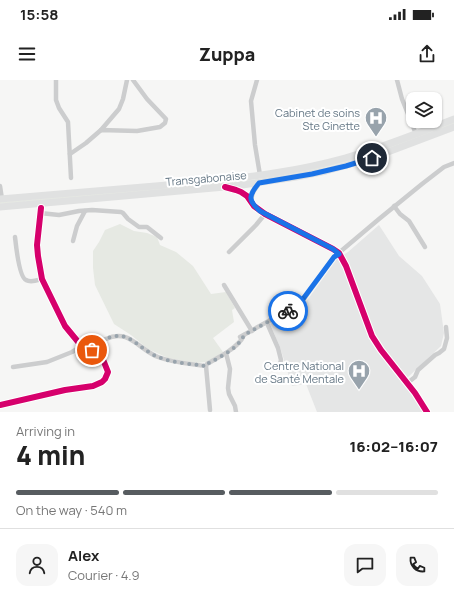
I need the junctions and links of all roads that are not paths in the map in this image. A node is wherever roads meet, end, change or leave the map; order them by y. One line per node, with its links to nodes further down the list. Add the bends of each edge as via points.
1 (56, 80): 10 (street, via 56,100 68,122)
2 (126, 80): 8 (street, via 123,99 118,109)
3 (133, 80): 8 (street, via 166,120 165,123 160,127 138,130)
4 (257, 80): 13 (street, via 251,101)
5 (397, 80): 9 (street)
6 (454, 118): 9 (highway, Transgabonaise)
7 (454, 127): 13 (highway, Transgabonaise, via 346,166 312,174)
8 (101, 130): 10 (street)
9 (416, 134): 13 (highway, Transgabonaise, via 346,158)
10 (70, 154): 12 (street)
11 (454, 163): 18 (street, via 444,167)
12 (71, 178)
13 (260, 179): 15 (highway, Transgabonaise); 16 (highway, Transgabonaise); 17 (street, via 251,194)
14 (0, 186): 16 (street)
15 (225, 187): 17 (street, via 241,192); 19 (highway, Transgabonaise)
16 (1, 199)
17 (251, 202): 21 (street)
18 (394, 206): 25 (street, via 409,221); 27 (street)
19 (0, 207)
20 (84, 211): 23 (street, via 121,212 139,227 147,227); 24 (street); 28 (street, via 59,215 40,211 38,256)
21 (265, 214): 26 (street); 27 (street)
22 (14, 237): 28 (street, via 23,278 30,281)
23 (161, 238)
24 (74, 241)
25 (425, 247)
26 (228, 252)
27 (339, 254): 30 (street, via 334,257 300,303); 39 (street, via 349,272 372,336)
28 (42, 279): 33 (street, via 62,321)
29 (224, 285): 32 (street)
30 (267, 322): 32 (street); 38 (street, via 278,348 281,360)
31 (446, 326): 39 (street, via 447,338 444,349 418,370 415,377)
32 (252, 331): 35 (street, via 242,336 243,338)
33 (82, 346): 34 (street); 37 (street, via 47,362)
34 (92, 350): 36 (street, via 106,339 125,336 158,357); 40 (street, via 102,357 108,370 102,382)
35 (226, 353): 36 (street); 42 (street, via 230,369 229,394)
36 (206, 366): 41 (street)
37 (13, 367)
38 (279, 367)
39 (406, 384): 43 (street)
40 (0, 405)
41 (210, 410)
42 (236, 412)
43 (427, 412)

